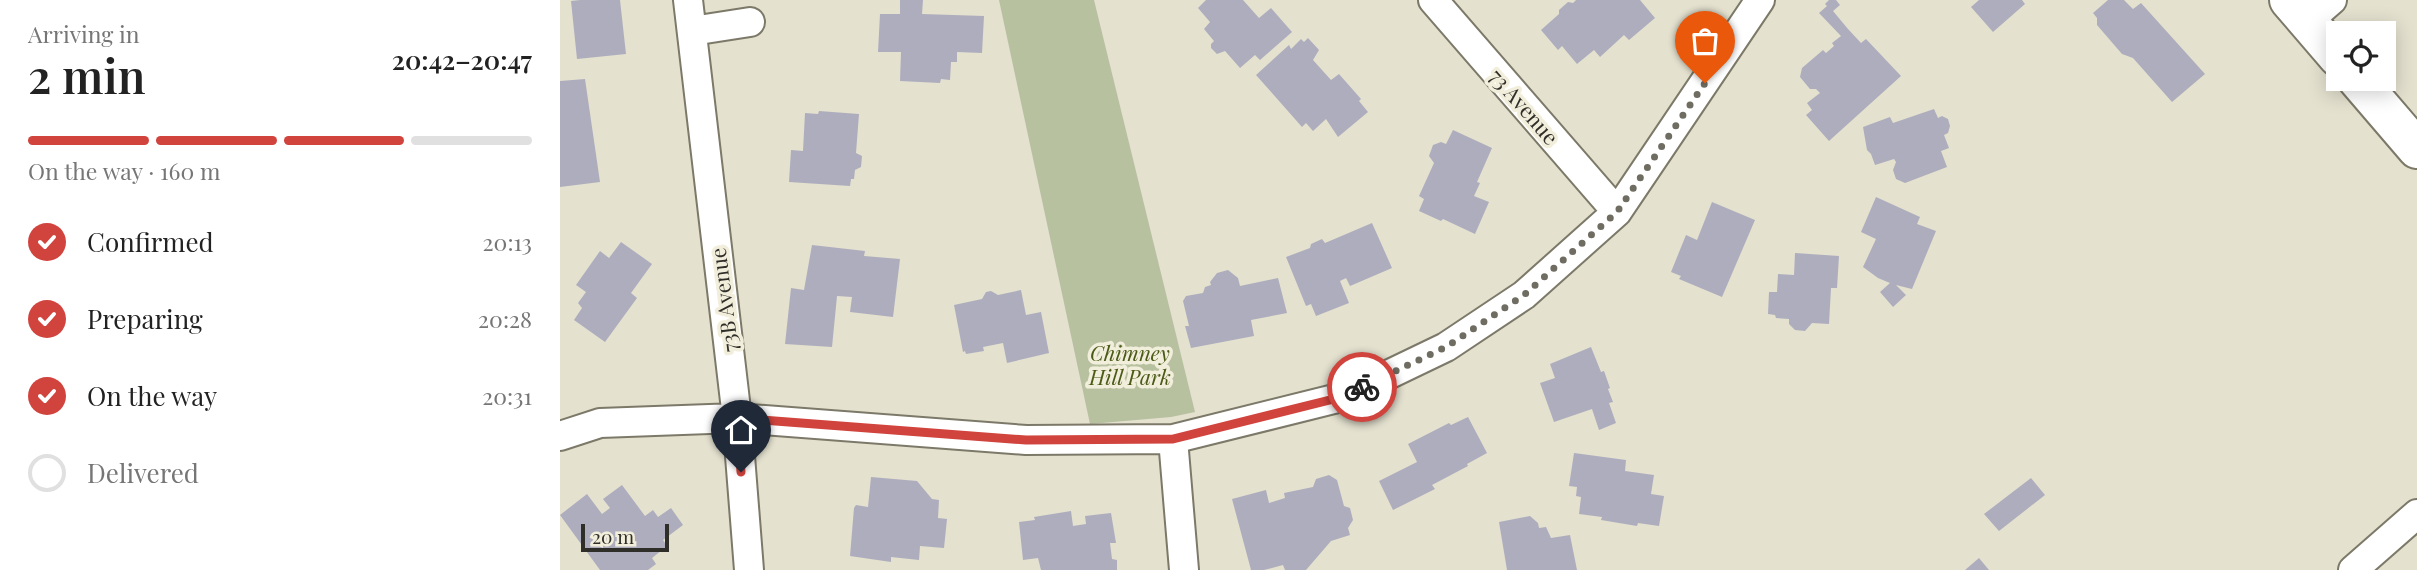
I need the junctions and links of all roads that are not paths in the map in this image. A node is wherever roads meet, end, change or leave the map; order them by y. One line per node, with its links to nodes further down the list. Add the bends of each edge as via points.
1 (688, 0): 6 (street, 73B Avenue)
2 (1433, 0): 10 (street, 73 Avenue)
3 (1760, 0): 10 (street)
4 (2310, 7): 7 (main road)
5 (750, 22): 6 (street)
6 (692, 31): 11 (street, 73B Avenue)
7 (2326, 36)
8 (2367, 91): 9 (main road)
9 (2417, 149)
10 (1617, 212): 13 (street, via 1524,295 1446,347 1342,397)
11 (737, 418): 12 (street, via 600,424); 13 (street, via 1026,440); 15 (street, 73B Avenue)
12 (560, 436)
13 (1173, 439): 16 (street)
14 (2417, 514): 17 (street)
15 (749, 570)
16 (1184, 570)
17 (2353, 570)

